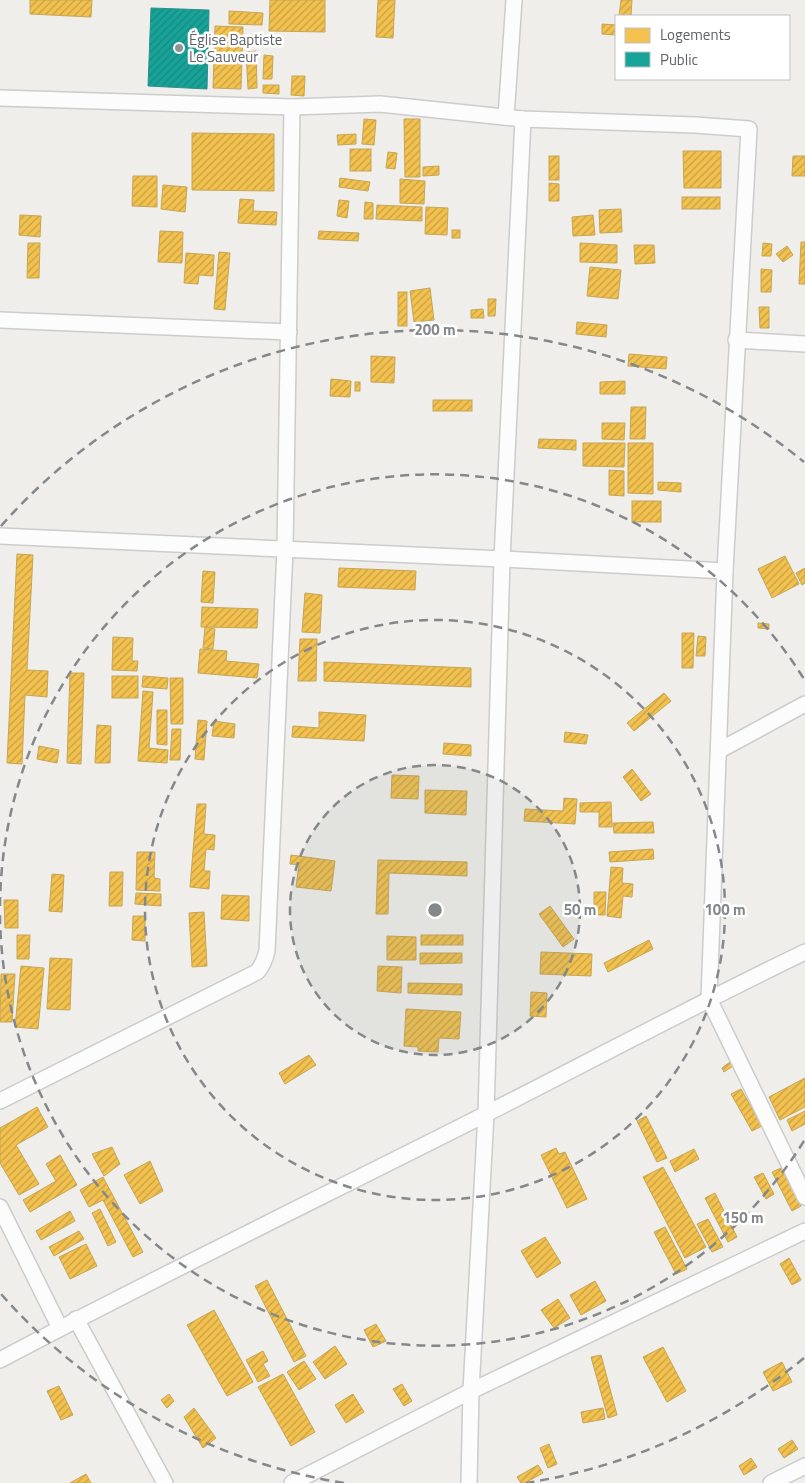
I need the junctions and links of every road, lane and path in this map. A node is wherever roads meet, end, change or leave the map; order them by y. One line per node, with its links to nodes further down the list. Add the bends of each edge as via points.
1 (514, 0): 4 (street)
2 (0, 98): 3 (street)
3 (292, 107): 4 (street, via 380,104); 7 (street)
4 (506, 117): 5 (street)
5 (523, 119): 8 (street, via 748,129); 12 (street)
6 (0, 320): 7 (street)
7 (289, 332): 11 (street)
8 (736, 340): 9 (street); 13 (street)
9 (805, 344)
10 (0, 536): 11 (street)
11 (285, 549): 12 (street); 18 (street, via 267,951 262,966 257,972)
12 (502, 559): 13 (street); 19 (street)
13 (726, 572): 15 (street)
14 (805, 704): 15 (street)
15 (720, 750): 17 (street)
16 (805, 952): 17 (street)
17 (709, 999): 19 (street); 20 (street)
18 (0, 1101)
19 (486, 1114): 23 (street); 26 (street)
20 (805, 1197)
21 (0, 1207): 24 (street)
22 (805, 1231): 26 (street)
23 (76, 1319): 24 (street); 28 (street)
24 (60, 1328): 25 (street)
25 (0, 1360)
26 (471, 1391): 29 (street); 30 (street)
27 (805, 1466): 31 (street)
28 (165, 1483)
29 (292, 1483)
30 (470, 1483)
31 (771, 1483)

